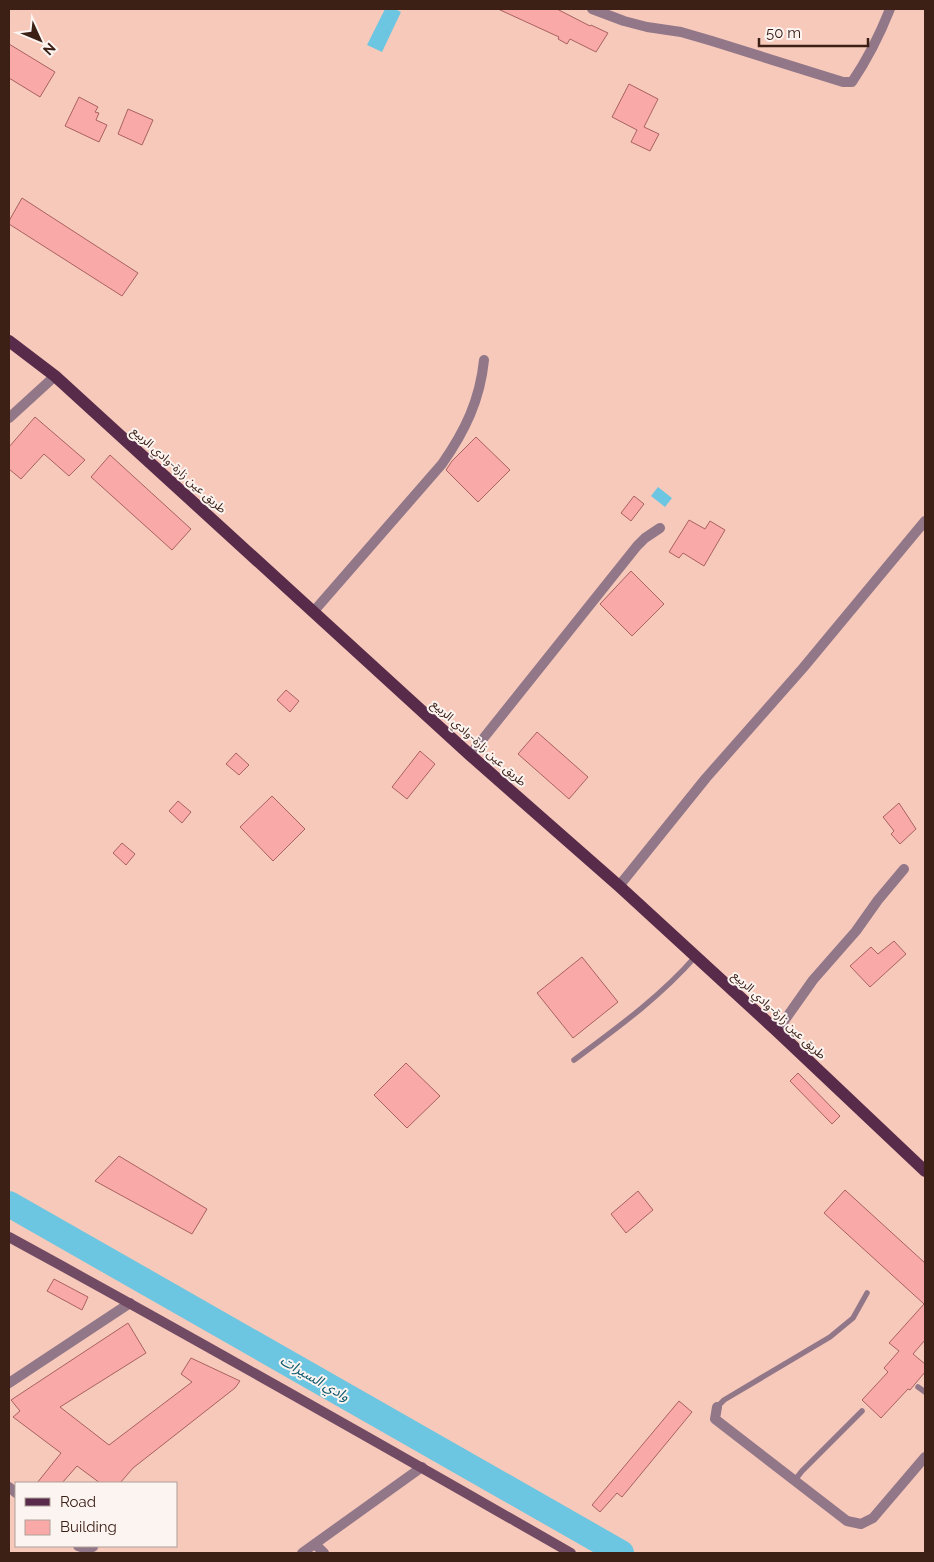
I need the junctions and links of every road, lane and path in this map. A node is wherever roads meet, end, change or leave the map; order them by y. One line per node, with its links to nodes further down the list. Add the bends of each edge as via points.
1 (592, 9): 2 (street, via 632,23 681,32 852,82 871,51)
2 (890, 9)
3 (9, 341): 5 (main road, طريق عين زارة-وادي الربيع)
4 (484, 360): 9 (street, via 472,412 460,439)
5 (55, 376): 6 (street); 9 (main road, طريق عين زارة-وادي الربيع)
6 (9, 418)
7 (925, 521): 12 (street, via 706,778)
8 (660, 528): 10 (street, via 637,546)
9 (314, 611): 10 (main road, طريق عين زارة-وادي الربيع)
10 (470, 754): 12 (main road, طريق عين زارة-وادي الربيع)
11 (904, 869): 14 (street, via 804,991)
12 (619, 886): 13 (main road, طريق عين زارة-وادي الربيع)
13 (695, 957): 14 (main road, طريق عين زارة-وادي الربيع); 15 (lane, via 654,999)
14 (776, 1031): 16 (main road, طريق عين زارة-وادي الربيع)
15 (574, 1060)
16 (925, 1171)
17 (9, 1237): 19 (main road)
18 (867, 1292): 23 (lane, via 853,1318 830,1337)
19 (130, 1303): 20 (street); 26 (main road)
20 (9, 1383)
21 (918, 1387): 22 (lane)
22 (925, 1392)
23 (717, 1407): 27 (street, via 715,1419)
24 (862, 1411): 27 (lane)
25 (925, 1457): 27 (street, via 873,1518 861,1524 847,1521)
26 (422, 1467): 28 (street); 31 (main road)
27 (795, 1480)
28 (314, 1544): 29 (street); 30 (street)
29 (302, 1553)
30 (324, 1553)
31 (571, 1553)

